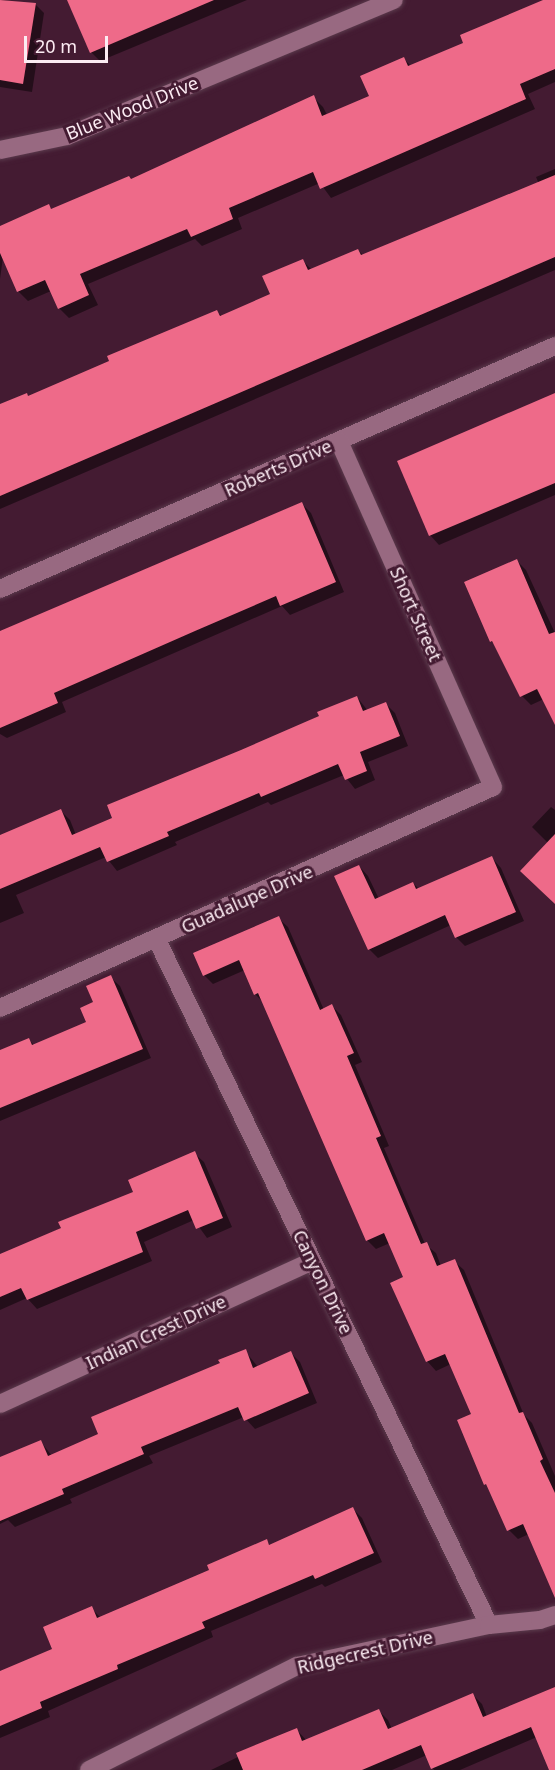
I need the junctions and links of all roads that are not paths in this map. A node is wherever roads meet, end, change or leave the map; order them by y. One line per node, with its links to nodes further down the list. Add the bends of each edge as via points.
1 (394, 0): 2 (street, Blue Wood Drive, via 67,136)
2 (0, 150)
3 (555, 346): 4 (street, Roberts Drive)
4 (339, 441): 5 (street, Roberts Drive); 6 (street, Short Street)
5 (0, 589)
6 (493, 787): 7 (street, Guadalupe Drive)
7 (157, 940): 8 (street, Guadalupe Drive); 9 (street, Canyon Drive)
8 (0, 1008)
9 (312, 1261): 10 (street, Indian Crest Drive); 12 (street, Canyon Drive)
10 (0, 1404)
11 (555, 1615): 12 (street, Ridgecrest Drive)
12 (489, 1625): 13 (street, Ridgecrest Drive, via 297,1666)
13 (89, 1770)

